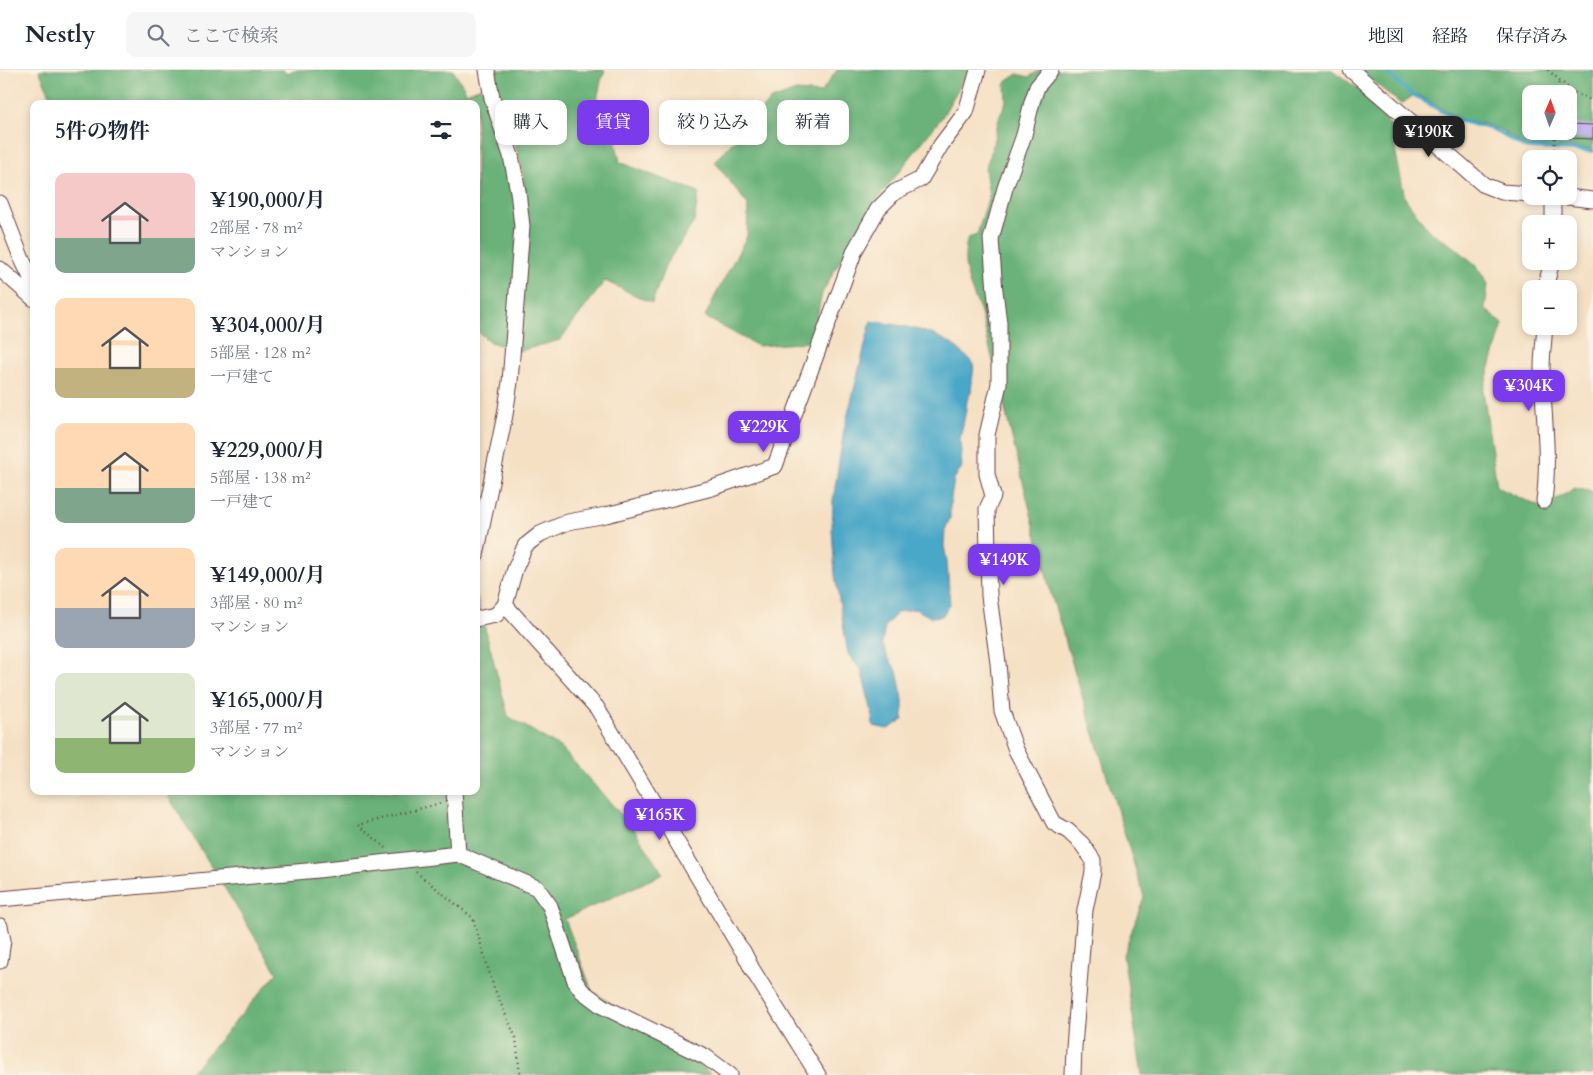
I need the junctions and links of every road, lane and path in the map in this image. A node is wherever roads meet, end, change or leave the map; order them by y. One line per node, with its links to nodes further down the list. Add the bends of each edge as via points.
1 (487, 70): 18 (street, via 492,98 511,156 522,226 509,390)
2 (978, 70): 19 (street, via 966,112 921,179 895,192 878,209 855,250 774,466 712,488 568,522 540,534 525,546)
3 (1051, 70): 31 (street, via 1037,87 991,239 999,324 999,384 987,435 987,474 993,496 988,509 989,596 1002,711 1009,734 1054,823 1082,844 1093,860 1085,910)
4 (1351, 70): 9 (street, via 1484,184 1502,192)
5 (1548, 70): 6 (path)
6 (1559, 81): 7 (path); 8 (path)
7 (1559, 85)
8 (1593, 101)
9 (1522, 193)
10 (1577, 198): 11 (street)
11 (1593, 200)
12 (0, 203): 14 (street)
13 (0, 268): 15 (street)
14 (30, 276)
15 (30, 295)
16 (1544, 335): 17 (street)
17 (1544, 501)
18 (480, 535)
19 (505, 605): 20 (street, via 496,615); 30 (street, via 597,708)
20 (480, 618)
21 (454, 795): 22 (path, via 358,825); 23 (street)
22 (388, 850)
23 (458, 854): 25 (street); 29 (street, via 537,888 550,906 575,981 582,991 602,1006 706,1058)
24 (412, 869): 28 (path, via 473,918 494,988 516,1038)
25 (0, 900)
26 (0, 926): 27 (street, via 3,940)
27 (0, 961)
28 (520, 1075)
29 (730, 1075)
30 (818, 1075)
31 (1073, 1075)

